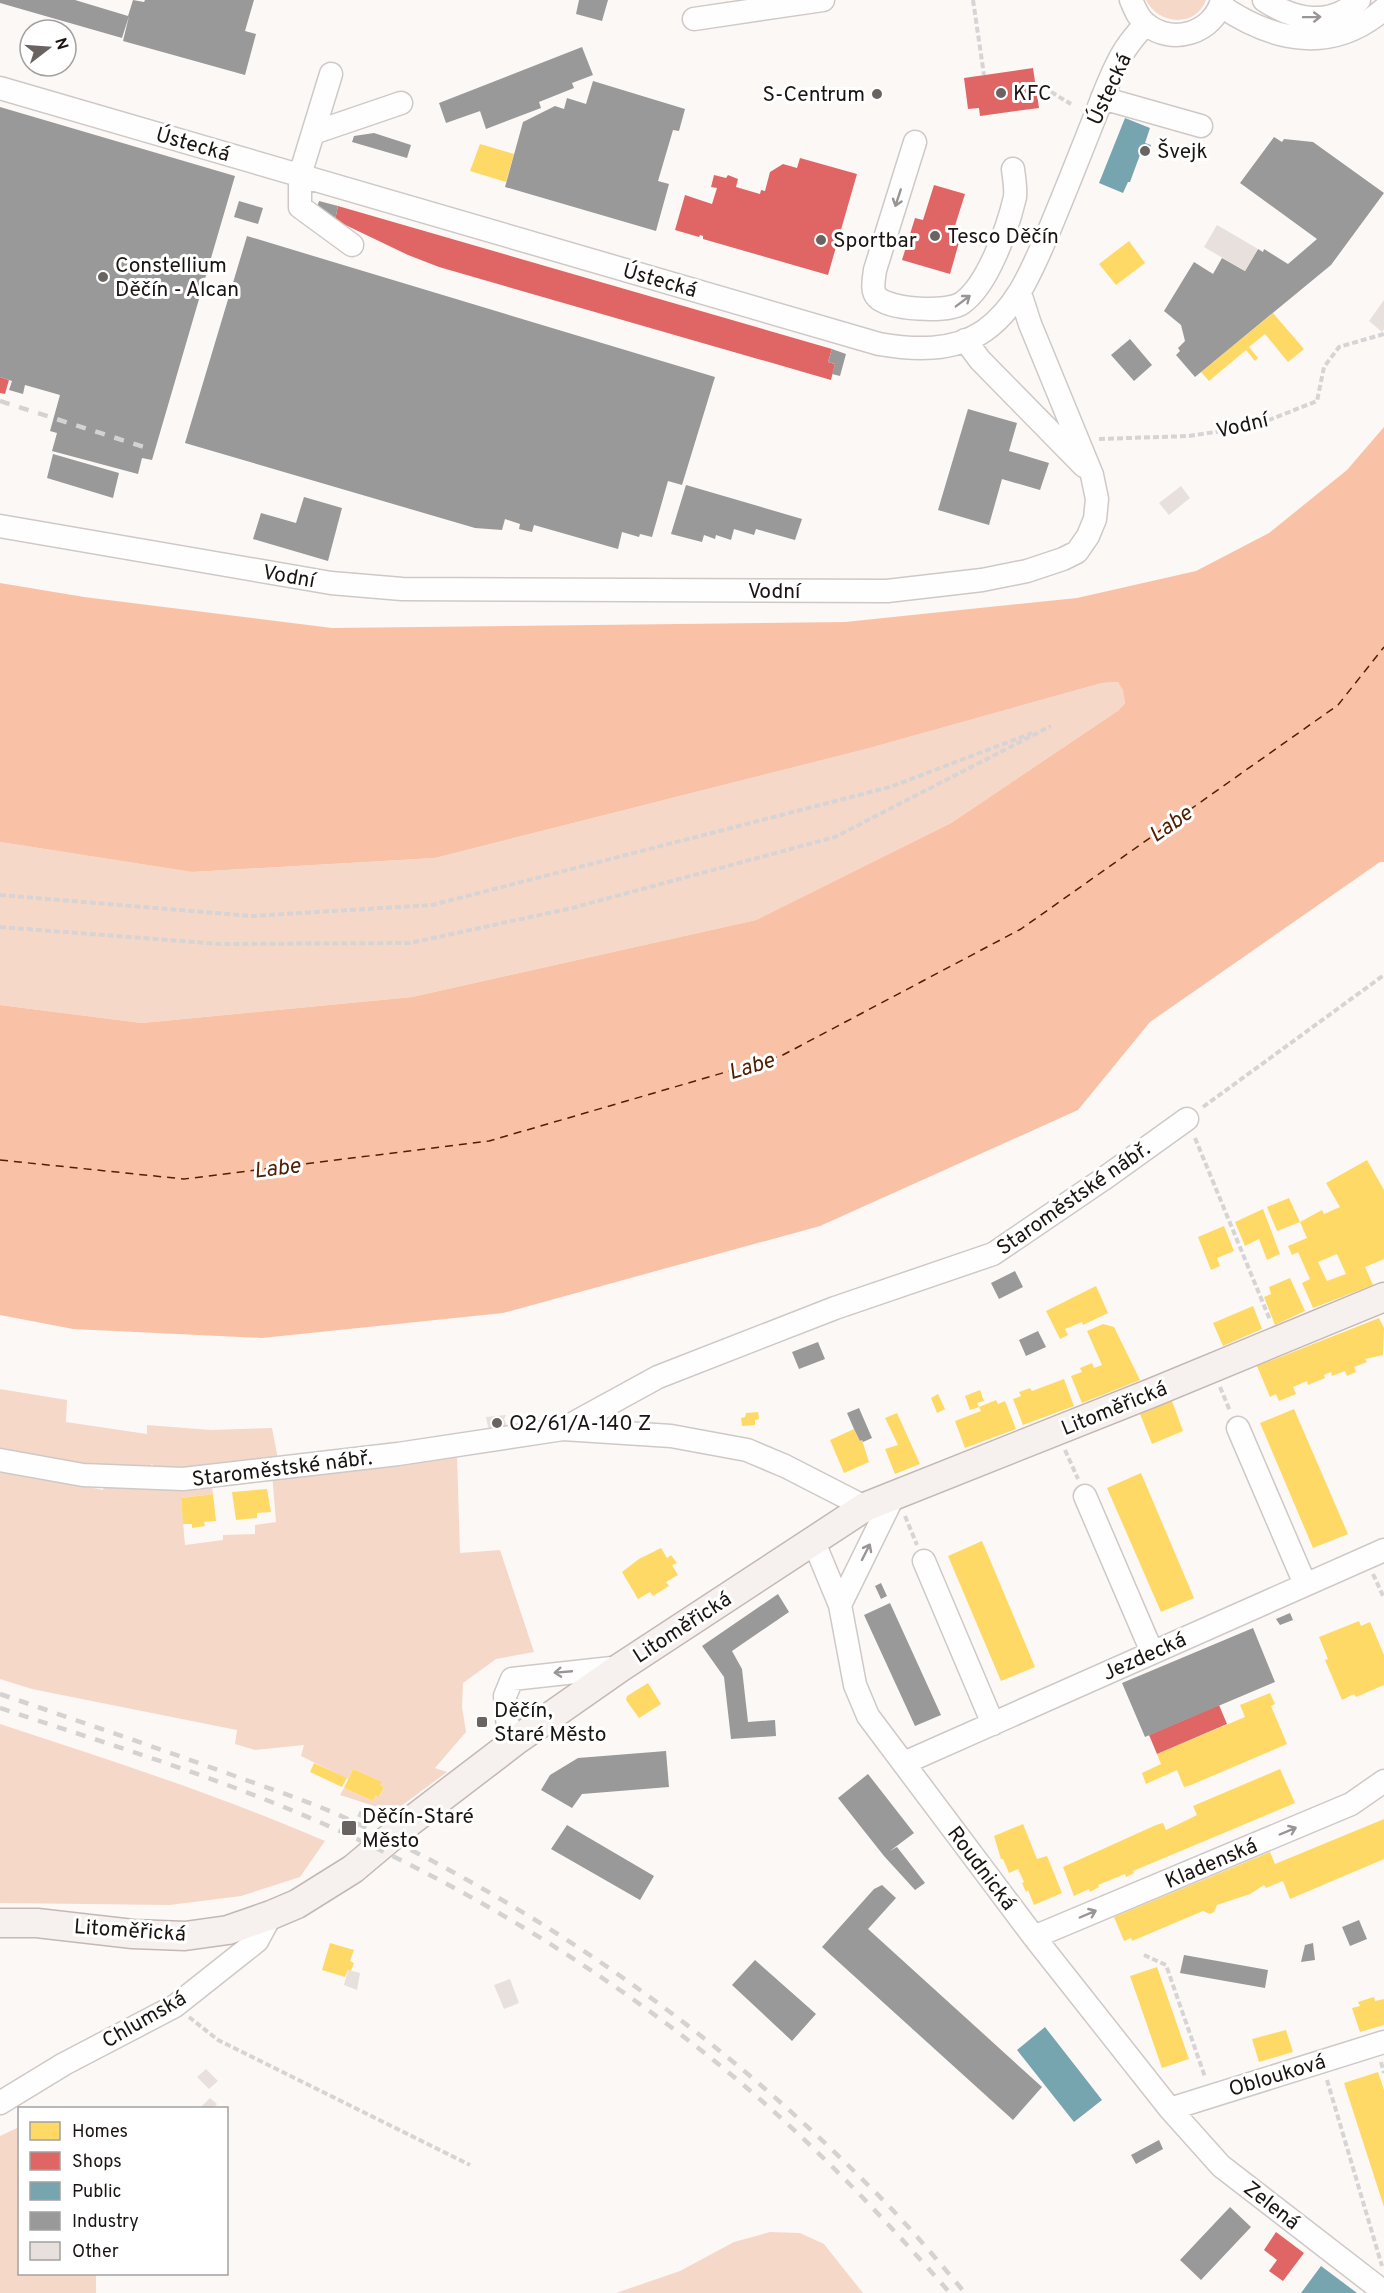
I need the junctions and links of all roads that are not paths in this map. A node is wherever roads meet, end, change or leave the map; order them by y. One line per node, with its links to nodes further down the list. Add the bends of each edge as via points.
1 (823, 0): 7 (street)
2 (1131, 0): 8 (street)
3 (1264, 0): 4 (street, one-way to 4, via 1289,15 1309,18 1334,15)
4 (1359, 0)
5 (1221, 3): 6 (street, via 1238,18 1266,30 1315,39 1347,33); 8 (street, via 1207,24 1188,35 1173,36)
6 (1384, 9)
7 (694, 20)
8 (1145, 24): 11 (street, Ústecká, via 1123,52)
9 (331, 74): 14 (street)
10 (0, 88): 17 (street, Ústecká)
11 (1102, 98): 13 (street); 19 (street, Ústecká)
12 (401, 104): 14 (street)
13 (1201, 126)
14 (313, 133): 17 (street)
15 (915, 142): 16 (street, one-way to 16, via 875,270 875,294 893,304 913,309 950,308 970,296 989,268 1006,225 1015,194)
16 (1013, 169)
17 (300, 175): 18 (street, via 300,207); 20 (street, Ústecká, via 879,344 923,349)
18 (352, 245)
19 (1020, 293): 20 (street, Ústecká, via 993,323); 21 (street, Vodní)
20 (965, 340): 21 (street)
21 (1092, 475): 22 (street, Vodní, via 1097,499 1095,519 1077,552 1027,571 887,591 402,590 331,583)
22 (0, 526)
23 (1187, 1119): 26 (street, Staroměstské nábř., via 993,1254 835,1308 658,1377)
24 (1384, 1297): 28 (main road, Litoměřická)
25 (1238, 1428): 34 (street)
26 (563, 1429): 27 (street, Staroměstské nábř., via 398,1454 183,1479 83,1475); 30 (street, Staroměstské nábř., via 671,1436 747,1450)
27 (0, 1460)
28 (896, 1493): 30 (main road, Litoměřická); 35 (street, one-way to 28)
29 (1085, 1496): 36 (street)
30 (865, 1507): 31 (main road, Litoměřická)
31 (813, 1540): 35 (street, Roudnická); 37 (main road, Litoměřická)
32 (1384, 1550): 34 (street, Jezdecká)
33 (924, 1561): 38 (street)
34 (1305, 1584): 36 (street, Jezdecká)
35 (840, 1605): 40 (street, Roudnická, via 855,1684 868,1716)
36 (1152, 1652): 38 (street, Jezdecká)
37 (621, 1667): 39 (main road, Litoměřická); 39 (street, one-way to 39, via 512,1679 505,1696 508,1728)
38 (993, 1724): 40 (street, Jezdecká)
39 (518, 1739): 42 (main road, Litoměřická, via 353,1869 297,1904)
40 (903, 1763): 44 (street, Roudnická)
41 (1384, 1781): 44 (street, Kladenská, one-way to 41, via 1342,1807)
42 (271, 1915): 43 (main road, Litoměřická, via 228,1930 185,1936); 46 (street, Chlumská, via 257,1941 175,2006 64,2064)
43 (0, 1923)
44 (1034, 1937): 47 (street, Roudnická)
45 (1384, 2042): 47 (street, Oblouková)
46 (0, 2103)
47 (1170, 2109): 48 (street, Zelená, via 1221,2166)
48 (1384, 2292)

